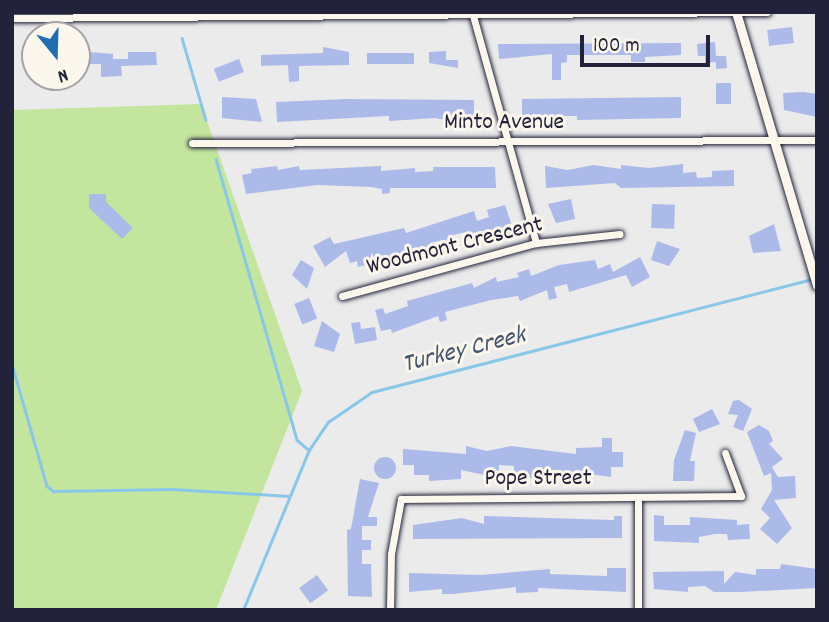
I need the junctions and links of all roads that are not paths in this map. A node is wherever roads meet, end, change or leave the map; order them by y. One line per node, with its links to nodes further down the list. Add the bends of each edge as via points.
1 (767, 12): 2 (street)
2 (736, 13): 3 (street); 6 (street)
3 (473, 15): 4 (street); 8 (street)
4 (12, 18)
5 (817, 140): 6 (street, Minto Avenue)
6 (777, 141): 8 (street, Minto Avenue); 11 (street)
7 (192, 143): 8 (street, Minto Avenue)
8 (508, 144): 10 (street)
9 (620, 234): 10 (street, Woodmont Crescent)
10 (536, 243): 12 (street, Woodmont Crescent)
11 (817, 285)
12 (342, 296)
13 (725, 453): 14 (street, Pope Street, via 741,496)
14 (638, 499): 15 (street, Pope Street, via 401,499 391,554); 16 (street)
15 (390, 610)
16 (638, 610)

